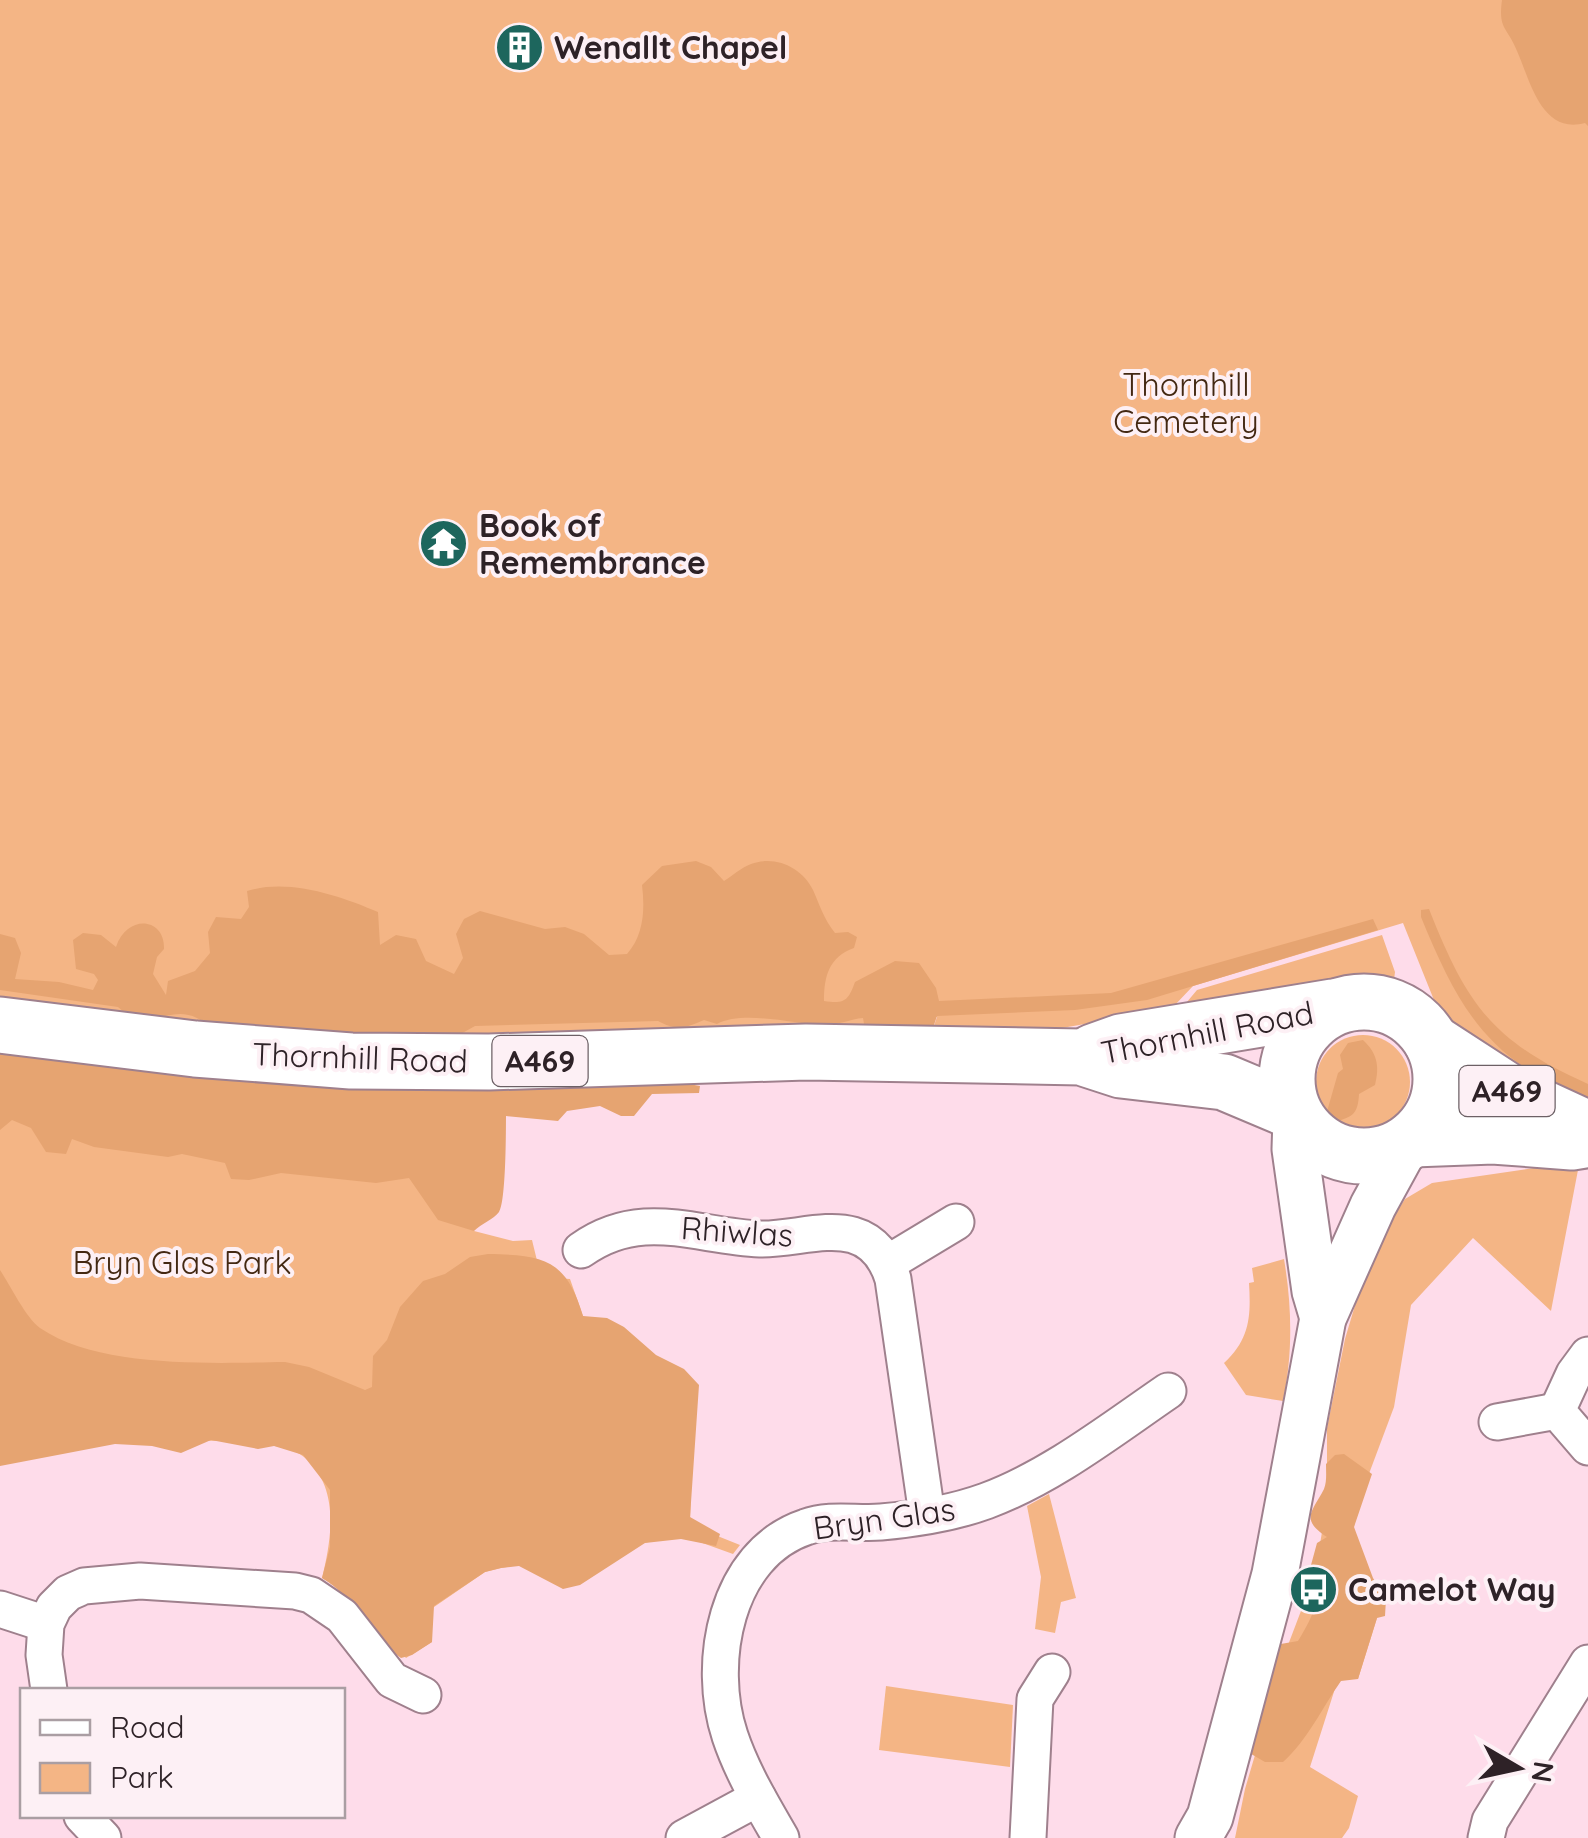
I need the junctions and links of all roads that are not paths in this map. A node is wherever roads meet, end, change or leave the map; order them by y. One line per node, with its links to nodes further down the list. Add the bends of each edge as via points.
1 (1333, 1008): 3 (main road, Thornhill Road, via 1370,1001 1389,1005); 4 (main road, Thornhill Road / A469, via 1121,1042); 5 (main road, Thornhill Road, via 1315,1018 1291,1051 1287,1092)
2 (0, 1025): 4 (main road, Thornhill Road / A469, via 351,1061 806,1052)
3 (1432, 1042): 6 (main road, Thornhill Road / A469, via 1512,1094); 7 (main road, via 1440,1093 1426,1126)
4 (1081, 1057): 5 (main road, Thornhill Road / A469, via 1120,1070 1224,1082)
5 (1294, 1114): 7 (main road, Thornhill Road, via 1326,1147 1347,1155 1378,1154); 12 (street)
6 (1588, 1129)
7 (1411, 1140): 8 (main road, Thornhill Road / A469); 12 (street, via 1372,1206)
8 (1588, 1140)
9 (956, 1222): 11 (street)
10 (581, 1250): 11 (street, Rhiwlas, via 618,1230 662,1226 760,1238 838,1233 864,1240)
11 (888, 1263): 18 (street)
12 (1323, 1318): 27 (street, via 1274,1574)
13 (1588, 1355): 15 (street)
14 (1168, 1391): 18 (street, Bryn Glas, via 1028,1482)
15 (1557, 1411): 16 (street); 17 (street)
16 (1497, 1422)
17 (1588, 1447)
18 (927, 1515): 25 (street, Bryn Glas, via 806,1526 772,1545 744,1582 724,1633 720,1673 729,1732)
19 (0, 1610): 20 (street)
20 (46, 1624): 23 (street); 24 (street, via 54,1607 84,1586 140,1581 295,1590 342,1616 392,1680)
21 (1588, 1663): 32 (street, via 1490,1821)
22 (1052, 1672): 31 (street, via 1035,1699)
23 (49, 1688)
24 (423, 1695)
25 (758, 1798): 29 (street); 30 (street, Bryn Glas)
26 (84, 1818): 28 (street)
27 (1207, 1831)
28 (103, 1838)
29 (684, 1838)
30 (780, 1838)
31 (1028, 1838)
32 (1486, 1838)

